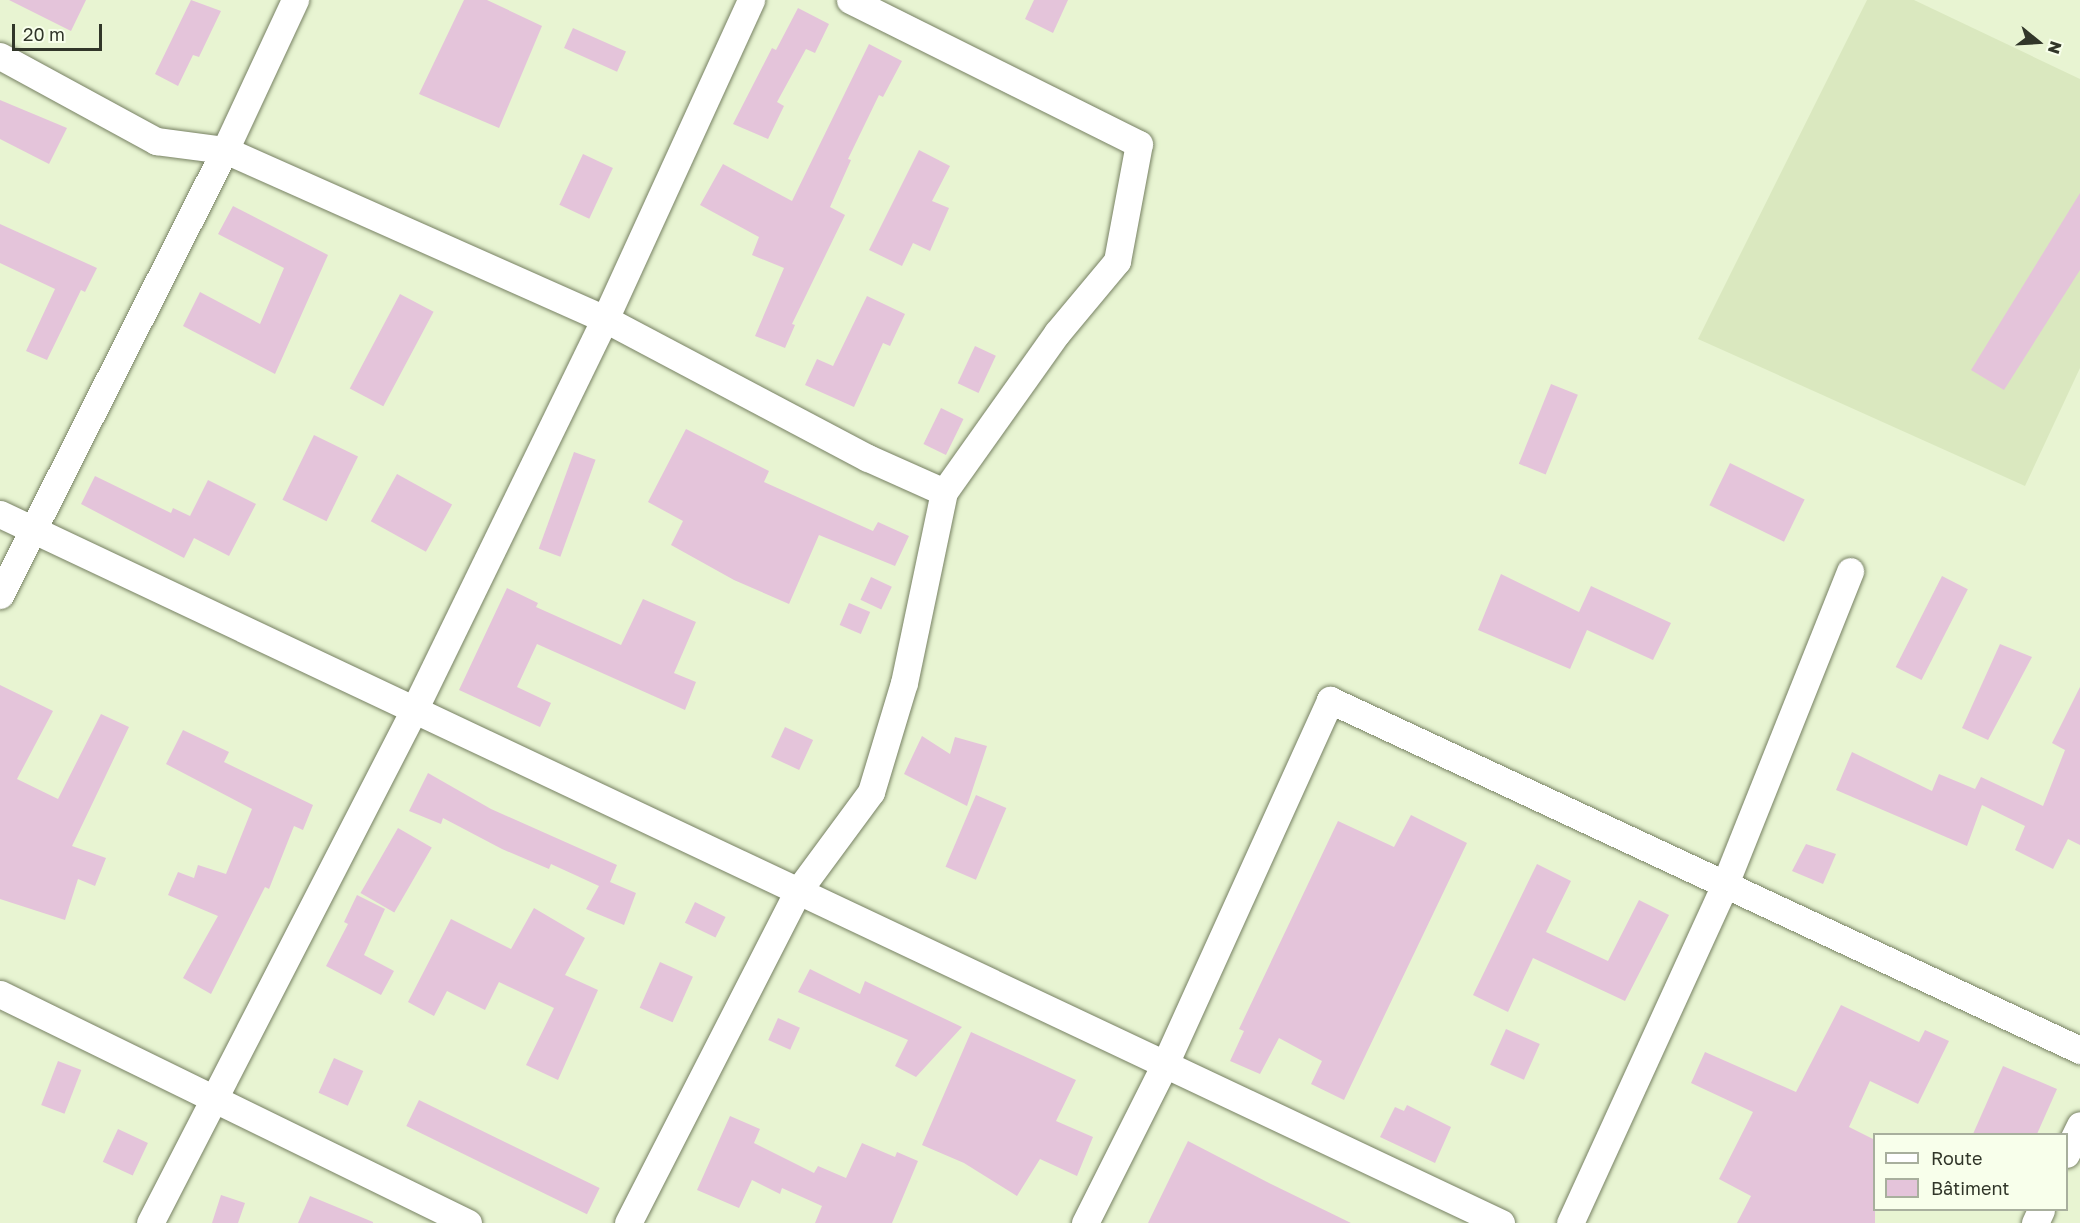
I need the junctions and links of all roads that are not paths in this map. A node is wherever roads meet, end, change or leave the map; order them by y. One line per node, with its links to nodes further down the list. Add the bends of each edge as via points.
1 (295, 0): 5 (street)
2 (751, 0): 6 (street)
3 (850, 0): 7 (street, via 1139,144 1117,261 1057,333)
4 (0, 56): 5 (street, via 156,141)
5 (225, 150): 6 (street); 9 (street)
6 (605, 319): 7 (street, via 868,458); 12 (street)
7 (944, 492): 14 (street, via 904,682 871,792)
8 (0, 514): 9 (street)
9 (33, 530): 11 (street); 12 (street)
10 (1850, 571): 13 (street)
11 (0, 595)
12 (414, 710): 14 (street); 18 (street)
13 (1725, 884): 16 (street); 17 (street, via 1330,700); 26 (street)
14 (798, 891): 17 (street); 23 (street)
15 (0, 994): 18 (street)
16 (2080, 1050)
17 (1165, 1064): 24 (street); 25 (street)
18 (215, 1099): 21 (street); 22 (street)
19 (2080, 1125): 20 (street)
20 (2068, 1152)
21 (150, 1223)
22 (468, 1223)
23 (628, 1223)
24 (1084, 1223)
25 (1501, 1223)
26 (1570, 1223)

